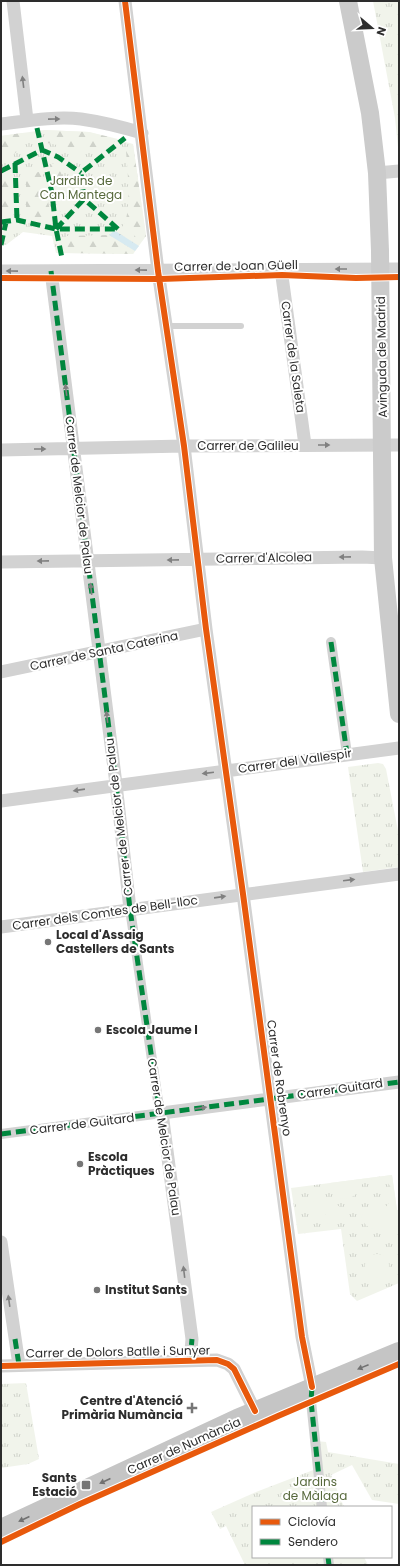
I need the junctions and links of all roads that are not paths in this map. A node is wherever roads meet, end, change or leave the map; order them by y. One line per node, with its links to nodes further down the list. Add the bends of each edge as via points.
1 (13, 1): 4 (street, one-way to 1)
2 (125, 1): 6 (street, Carrer de Robrenyo)
3 (348, 1): 8 (main road, Avinguda de Madrid, via 370,113)
4 (27, 120): 5 (street); 6 (street, one-way to 6, via 80,119)
5 (1, 124)
6 (142, 133): 13 (street, Carrer de Robrenyo)
7 (399, 171): 8 (street)
8 (377, 173): 10 (main road, Avinguda de Madrid)
9 (281, 269): 10 (street, Carrer de Joan Güell, one-way to 9); 13 (street, Carrer de Joan Güell); 17 (street, Carrer de la Saleta)
10 (380, 269): 11 (street, Carrer de Joan Güell); 18 (main road, Avinguda de Madrid)
11 (399, 269)
12 (1, 271): 14 (street, Carrer de Joan Güell, one-way to 12)
13 (158, 271): 14 (street, Carrer de Joan Güell, one-way to 14); 15 (street, Carrer de Robrenyo)
14 (51, 272): 20 (street, Carrer de Melcior de Palau, one-way to 14)
15 (167, 326): 16 (lane); 19 (street, Carrer de Robrenyo)
16 (242, 326)
17 (305, 445): 18 (street, Carrer de Galileu, one-way to 18); 19 (street, Carrer de Galileu)
18 (391, 445): 22 (main road, Avinguda de Madrid)
19 (184, 446): 20 (street, Carrer de Galileu); 23 (street, Carrer de Robrenyo)
20 (73, 449): 21 (street, Carrer de Galileu, one-way to 20); 24 (street, Carrer de Melcior de Palau)
21 (1, 450)
22 (384, 558): 23 (street, Carrer d'Alcolea, one-way to 23); 30 (main road, Avinguda de Madrid)
23 (198, 560): 24 (street, Carrer d'Alcolea, one-way to 24); 26 (street, Carrer de Robrenyo)
24 (87, 561): 25 (street, Carrer d'Alcolea, one-way to 25); 28 (street, Carrer de Melcior de Palau, one-way to 24)
25 (1, 562)
26 (206, 629): 28 (street, Carrer de Santa Caterina); 33 (street, Carrer de Robrenyo)
27 (331, 642): 32 (street)
28 (99, 652): 29 (street, Carrer de Santa Caterina); 34 (street, Carrer de Melcior de Palau, one-way to 28)
29 (1, 672)
30 (399, 714)
31 (399, 748): 32 (street, Carrer del Vallespir)
32 (347, 754): 33 (street, Carrer del Vallespir)
33 (226, 771): 34 (street, Carrer del Vallespir, one-way to 34); 37 (street, Carrer de Robrenyo)
34 (116, 784): 35 (street, Carrer del Vallespir, one-way to 35); 38 (street, Carrer de Melcior de Palau)
35 (1, 801)
36 (399, 874): 37 (street, Carrer dels Comtes de Bell-lloc, one-way to 36)
37 (243, 894): 38 (street, Carrer dels Comtes de Bell-lloc, one-way to 37); 41 (street, Carrer de Robrenyo)
38 (130, 909): 39 (street, Carrer dels Comtes de Bell-lloc); 42 (street, Carrer de Melcior de Palau, via 158,1101)
39 (1, 927)
40 (399, 1082): 41 (street, Carrer Guitard)
41 (271, 1099): 42 (street, Carrer Guitard, one-way to 41); 49 (street, Carrer de Robrenyo, via 302,1338)
42 (162, 1113): 43 (street, Carrer de Guitard); 46 (street, Carrer de Melcior de Palau, one-way to 42, via 192,1339)
43 (1, 1134)
44 (1, 1242): 47 (street, one-way to 44)
45 (399, 1352): 49 (main road, Carrer de Numància, one-way to 49)
46 (192, 1360): 47 (street, Carrer de Dolors Batlle i Sunyer); 50 (street, Carrer de Dolors Batlle i Sunyer, via 217,1360 231,1366 240,1377)
47 (19, 1365): 48 (street, Carrer de Dolors Batlle i Sunyer)
48 (1, 1366)
49 (312, 1387): 50 (main road, Carrer de Numància); 51 (street, via 311,1401)
50 (255, 1411): 52 (main road, Carrer de Numància, one-way to 52)
51 (322, 1506)
52 (1, 1529)

